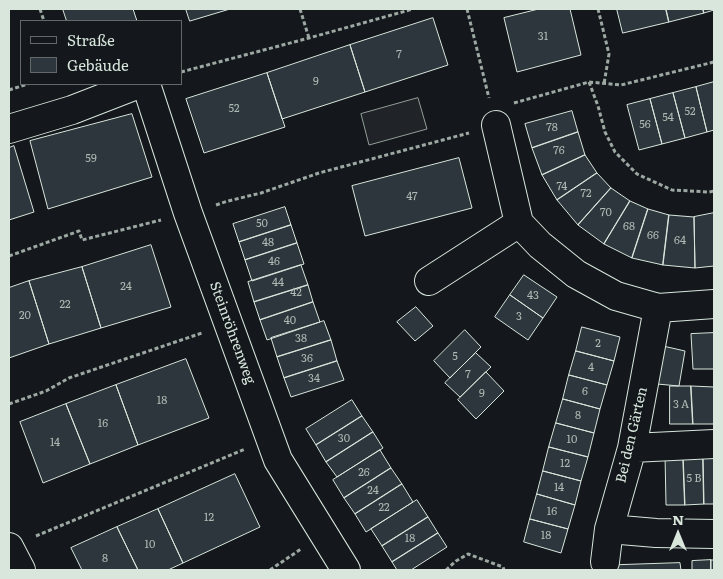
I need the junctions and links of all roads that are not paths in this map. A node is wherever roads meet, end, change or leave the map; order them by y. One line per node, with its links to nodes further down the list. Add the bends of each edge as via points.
1 (136, 85): 4 (street, via 72,110)
2 (146, 85): 16 (street, Steinröhrenweg, via 188,213 278,460)
3 (496, 125): 5 (street)
4 (9, 129)
5 (519, 223): 6 (street); 8 (street, via 576,274 616,296)
6 (429, 281)
7 (714, 304): 8 (street)
8 (658, 308): 10 (street, Bei den Gärten)
9 (714, 444): 10 (street)
10 (632, 448): 11 (street, Bei den Gärten)
11 (610, 529): 12 (street); 14 (street, Bei den Gärten)
12 (714, 534)
13 (9, 547): 15 (street)
14 (605, 562)
15 (21, 570)
16 (346, 570)

